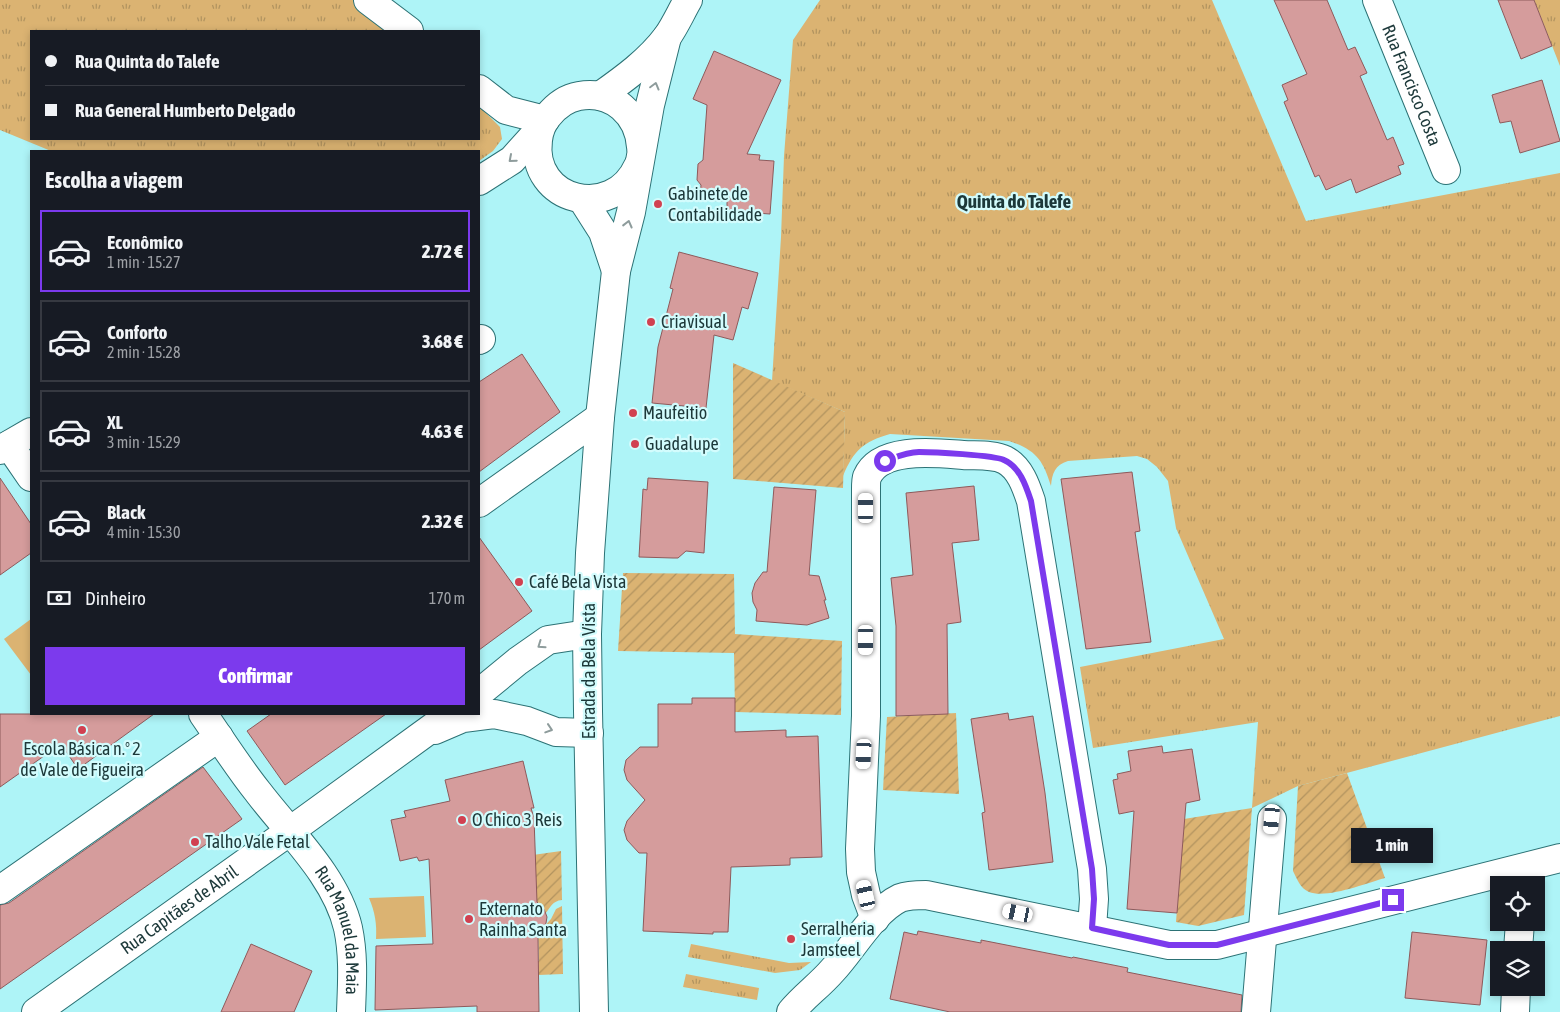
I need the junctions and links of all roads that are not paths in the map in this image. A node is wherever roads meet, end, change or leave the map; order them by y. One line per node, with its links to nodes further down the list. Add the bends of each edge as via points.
1 (368, 0): 4 (street)
2 (688, 0): 5 (street)
3 (1377, 0): 10 (street, Rua Francisco Costa)
4 (408, 30)
5 (667, 37): 7 (street, via 634,71); 9 (street, Estrada da Bela Vista, one-way to 5)
6 (480, 90): 8 (street, via 506,110)
7 (600, 96): 8 (street, via 579,96 562,103); 9 (street, via 621,105 634,119 640,134)
8 (542, 125): 11 (street, one-way to 11, via 512,160); 12 (street, via 537,150 544,174 557,189)
9 (641, 156): 12 (street, via 635,173 618,191 601,198); 13 (street, Estrada da Bela Vista, one-way to 9)
10 (1446, 170)
11 (480, 180)
12 (582, 199): 13 (street, via 603,232)
13 (616, 271): 14 (street, Estrada da Bela Vista)
14 (600, 418): 17 (street); 18 (street, Estrada da Bela Vista)
15 (13, 442): 16 (street)
16 (30, 475)
17 (480, 502)
18 (587, 634): 19 (street, one-way to 19, via 548,640); 24 (street, Estrada da Bela Vista)
19 (518, 661): 20 (street); 23 (street, via 510,677 508,694 508,704)
20 (480, 692)
21 (204, 715): 26 (street, Rua Manuel da Maia)
22 (450, 715): 25 (street, Rua Capitães de Abril)
23 (515, 718): 24 (street, Rua Capitães de Abril, one-way to 24, via 556,732); 25 (street, Rua Capitães de Abril, via 494,714 463,718)
24 (588, 734): 39 (street, Estrada da Bela Vista)
25 (419, 736): 28 (street, Rua Capitães de Abril)
26 (219, 737): 28 (street, Rua Manuel da Maia, via 257,792); 32 (street)
27 (1272, 819): 35 (street)
28 (290, 831): 37 (street, Rua Capitães de Abril); 38 (street, Rua Manuel da Maia, via 336,896 347,926 352,958)
29 (1560, 858): 30 (street)
30 (1522, 876)
31 (1490, 883): 35 (street)
32 (0, 890)
33 (875, 919): 34 (street, via 900,898 926,895); 34 (street, via 861,872 860,848 866,716 867,477 874,468 892,458 918,452 1004,460 1016,469 1031,501 1092,869); 40 (street, via 847,955)
34 (1092, 928): 35 (street, via 1169,945 1217,945)
35 (1263, 933): 41 (street)
36 (1515, 996): 42 (street)
37 (36, 1012)
38 (351, 1012)
39 (594, 1012)
40 (791, 1012)
41 (1256, 1012)
42 (1514, 1012)

